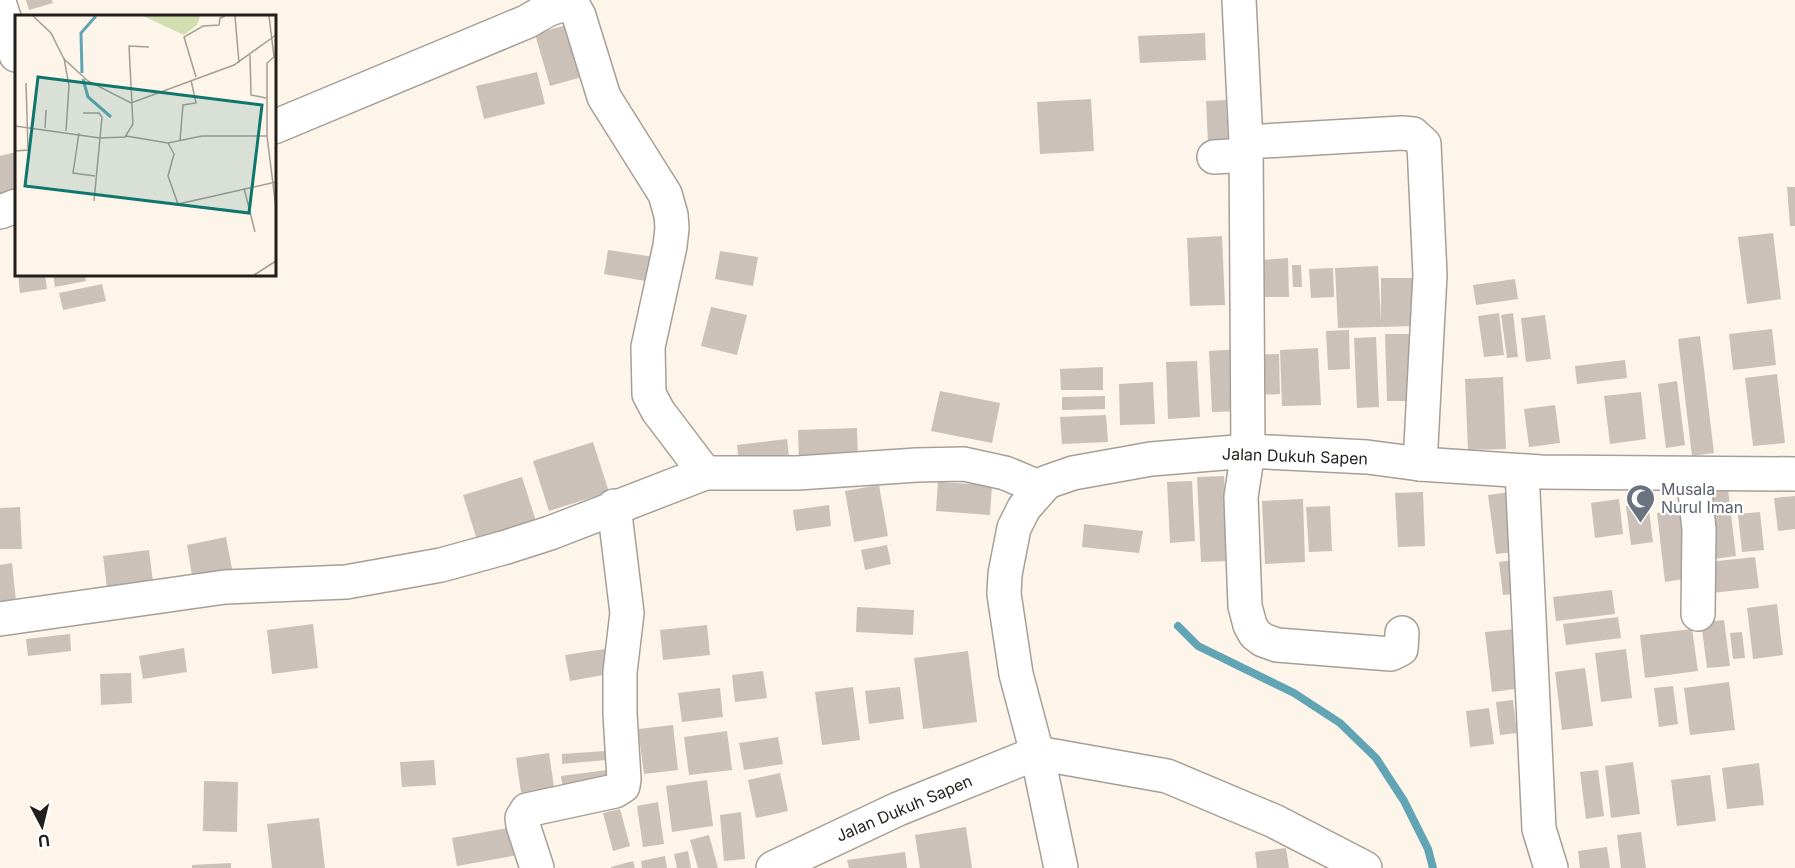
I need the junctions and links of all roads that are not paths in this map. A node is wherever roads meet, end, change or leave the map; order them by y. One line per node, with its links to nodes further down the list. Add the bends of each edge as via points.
1 (1239, 0): 5 (street)
2 (0, 5): 3 (street)
3 (15, 52)
4 (276, 126): 12 (street, via 557,6 574,7 604,97 665,194 671,215 670,246 648,347 650,394 658,411)
5 (1246, 149): 6 (street); 9 (street); 10 (street, via 1402,134 1413,134 1424,144 1430,275)
6 (1214, 158)
7 (15, 207): 8 (street)
8 (0, 212)
9 (1248, 451): 10 (street, Jalan Dukuh Sapen); 15 (street, Jalan Dukuh Sapen, via 1103,467 1073,473); 19 (street, via 1241,497 1243,593 1247,618 1256,634 1277,645 1391,654 1401,649)
10 (1420, 464): 11 (street, Jalan Dukuh Sapen)
11 (1522, 471): 13 (street, Jalan Dukuh Sapen); 25 (street, via 1539,830)
12 (705, 473): 15 (street, via 797,473 964,464 1005,473); 16 (street)
13 (1693, 474): 14 (street, Jalan Dukuh Sapen); 17 (street, via 1699,529)
14 (1795, 474)
15 (1041, 488): 20 (street, Jalan Dukuh Sapen, via 1014,528 1004,594 1016,674)
16 (614, 507): 18 (street, via 550,533 441,565 346,582 225,586); 21 (street, via 627,614 620,672 623,786 526,810 523,825)
17 (1698, 614)
18 (0, 619)
19 (1402, 633)
20 (1037, 753): 22 (street, Jalan Dukuh Sapen, via 898,809); 23 (street); 24 (street, via 1167,776 1274,821)
21 (537, 868)
22 (773, 868)
23 (1061, 868)
24 (1365, 868)
25 (1551, 868)

